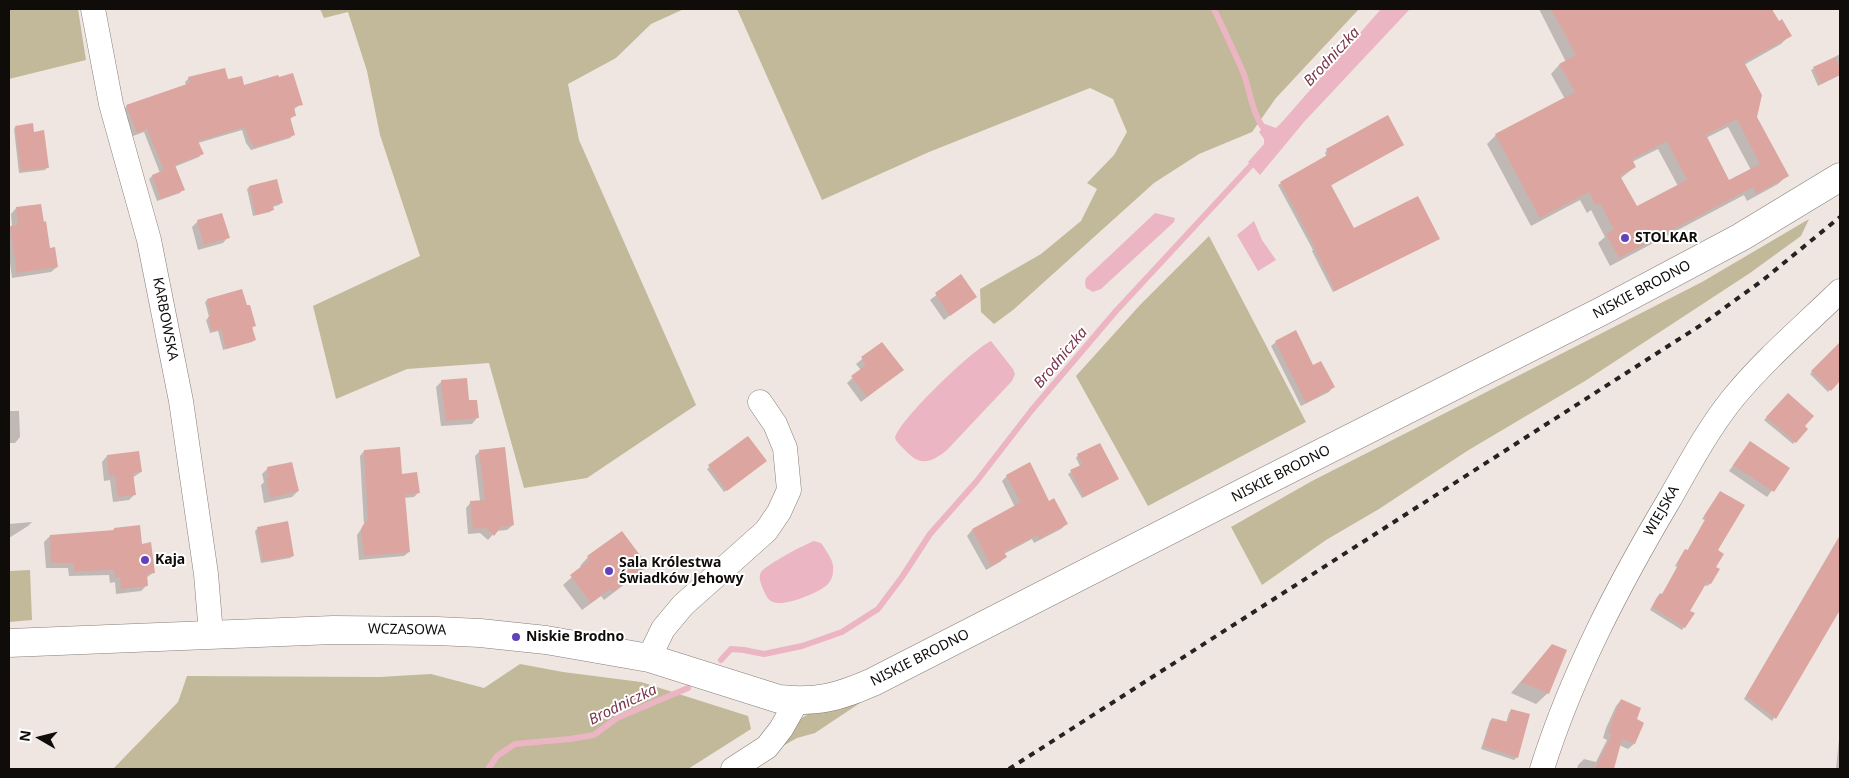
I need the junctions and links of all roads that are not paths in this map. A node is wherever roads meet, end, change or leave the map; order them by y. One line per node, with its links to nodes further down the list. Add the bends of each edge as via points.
1 (93, 9): 5 (street, KARBOWSKA, via 111,104 149,240 181,401 206,574)
2 (1840, 177): 8 (street, NISKIE BRODNO, via 1741,237 1602,311 874,682 846,694)
3 (1840, 291): 10 (street, WIEJSKA, via 1733,398 1702,443 1624,577 1584,657)
4 (760, 402): 7 (street, via 775,424 785,448 789,490 766,531 683,605 663,628)
5 (211, 634): 6 (street, WCZASOWA); 7 (street, WCZASOWA, via 444,631 546,640)
6 (9, 644)
7 (649, 658): 8 (street, WCZASOWA, via 756,693)
8 (797, 701): 9 (street, via 767,747)
9 (732, 769)
10 (1542, 769)

